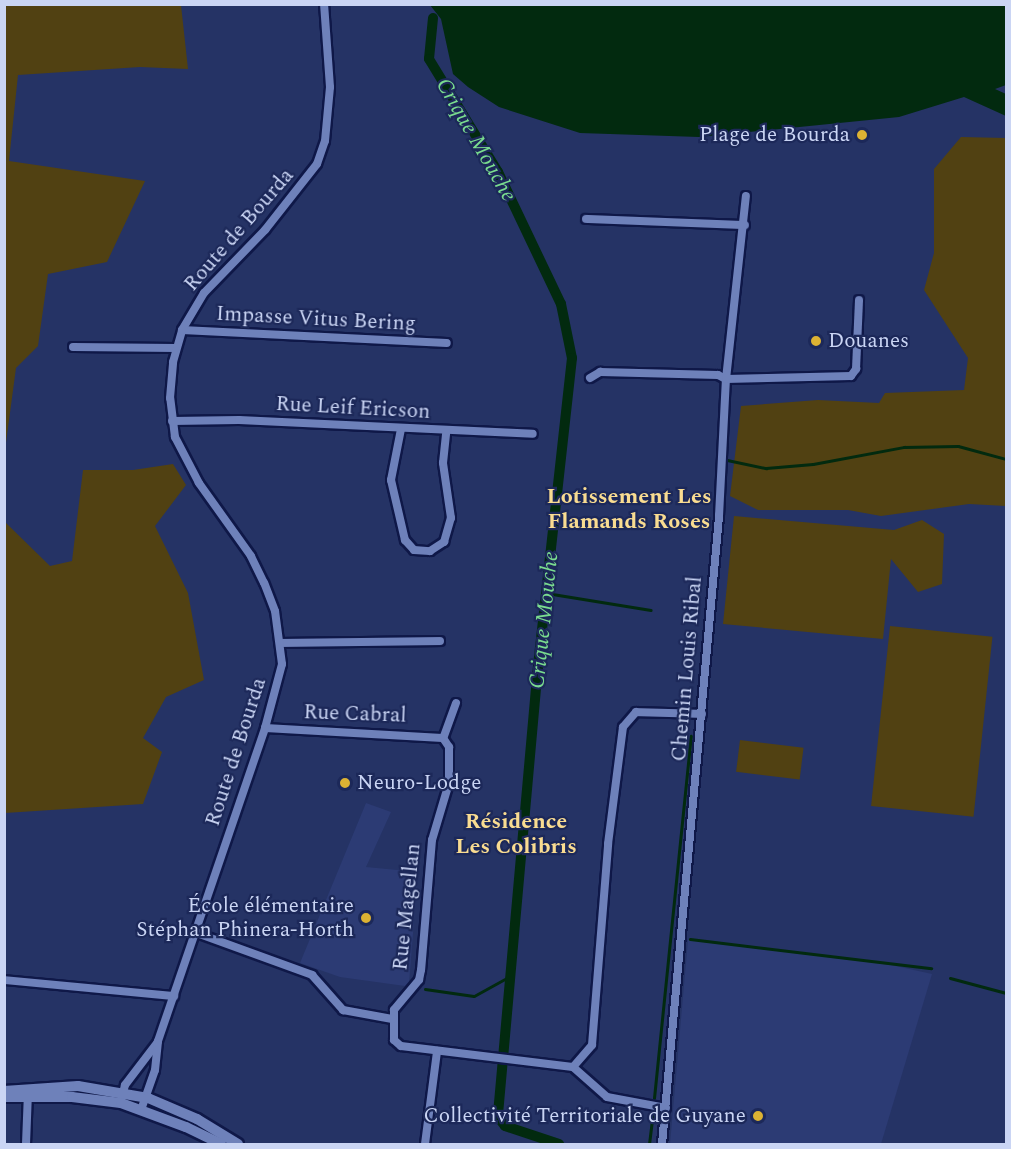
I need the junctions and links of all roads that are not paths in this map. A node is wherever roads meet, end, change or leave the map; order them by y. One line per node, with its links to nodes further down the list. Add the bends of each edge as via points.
1 (324, 4): 6 (street, Route de Bourda, via 330,87 325,141 317,164 265,230 204,293)
2 (746, 196): 4 (street, Chemin Louis Ribal)
3 (586, 219): 4 (street)
4 (745, 225): 11 (street, Chemin Louis Ribal)
5 (859, 300): 11 (street, via 856,369 851,376)
6 (182, 330): 7 (street, Impasse Vitus Bering); 9 (street, Route de Bourda)
7 (447, 343)
8 (73, 347): 9 (street)
9 (176, 348): 12 (street, Route de Bourda, via 170,398)
10 (590, 378): 11 (street, via 600,372 718,375)
11 (726, 379): 19 (street, Chemin Louis Ribal)
12 (172, 422): 13 (street, Rue Leif Ericson, via 239,420); 17 (street, Route de Bourda, via 182,455 251,556 275,611)
13 (400, 429): 14 (street, Rue Leif Ericson); 14 (street, via 391,480 403,531 414,550 430,551 444,542 451,518 443,463)
14 (446, 432): 15 (street, Rue Leif Ericson)
15 (533, 434)
16 (440, 641): 17 (street)
17 (282, 644): 20 (street, Route de Bourda, via 282,664)
18 (456, 703): 21 (street)
19 (702, 714): 28 (street, via 636,712 623,727 608,844 592,1045); 34 (street, Chemin Louis Ribal)
20 (266, 728): 21 (street, Rue Cabral); 22 (street, Route de Bourda)
21 (443, 738): 25 (street, Rue Magellan, via 449,747 450,772 432,840 421,970 419,980 397,1003)
22 (194, 932): 24 (street, Route de Bourda); 25 (street, via 312,975 343,1010)
23 (4, 980): 24 (street)
24 (174, 996): 26 (street, Route de Bourda)
25 (392, 1019): 27 (street, via 394,1040 401,1046)
26 (158, 1041): 32 (street, Route de Bourda); 33 (street, Route de Bourda)
27 (437, 1051): 28 (street); 39 (street)
28 (573, 1067): 34 (street, via 607,1097)
29 (4, 1091): 30 (main road)
30 (28, 1091): 31 (main road); 32 (main road, via 78,1086); 36 (street)
31 (4, 1097)
32 (122, 1098): 33 (main road); 35 (main road)
33 (148, 1098): 35 (street, Route de Bourda); 38 (main road, via 197,1119)
34 (666, 1108): 40 (street, Chemin Louis Ribal)
35 (141, 1110): 37 (main road)
36 (26, 1144)
37 (220, 1144)
38 (238, 1144)
39 (425, 1144)
40 (662, 1144)

